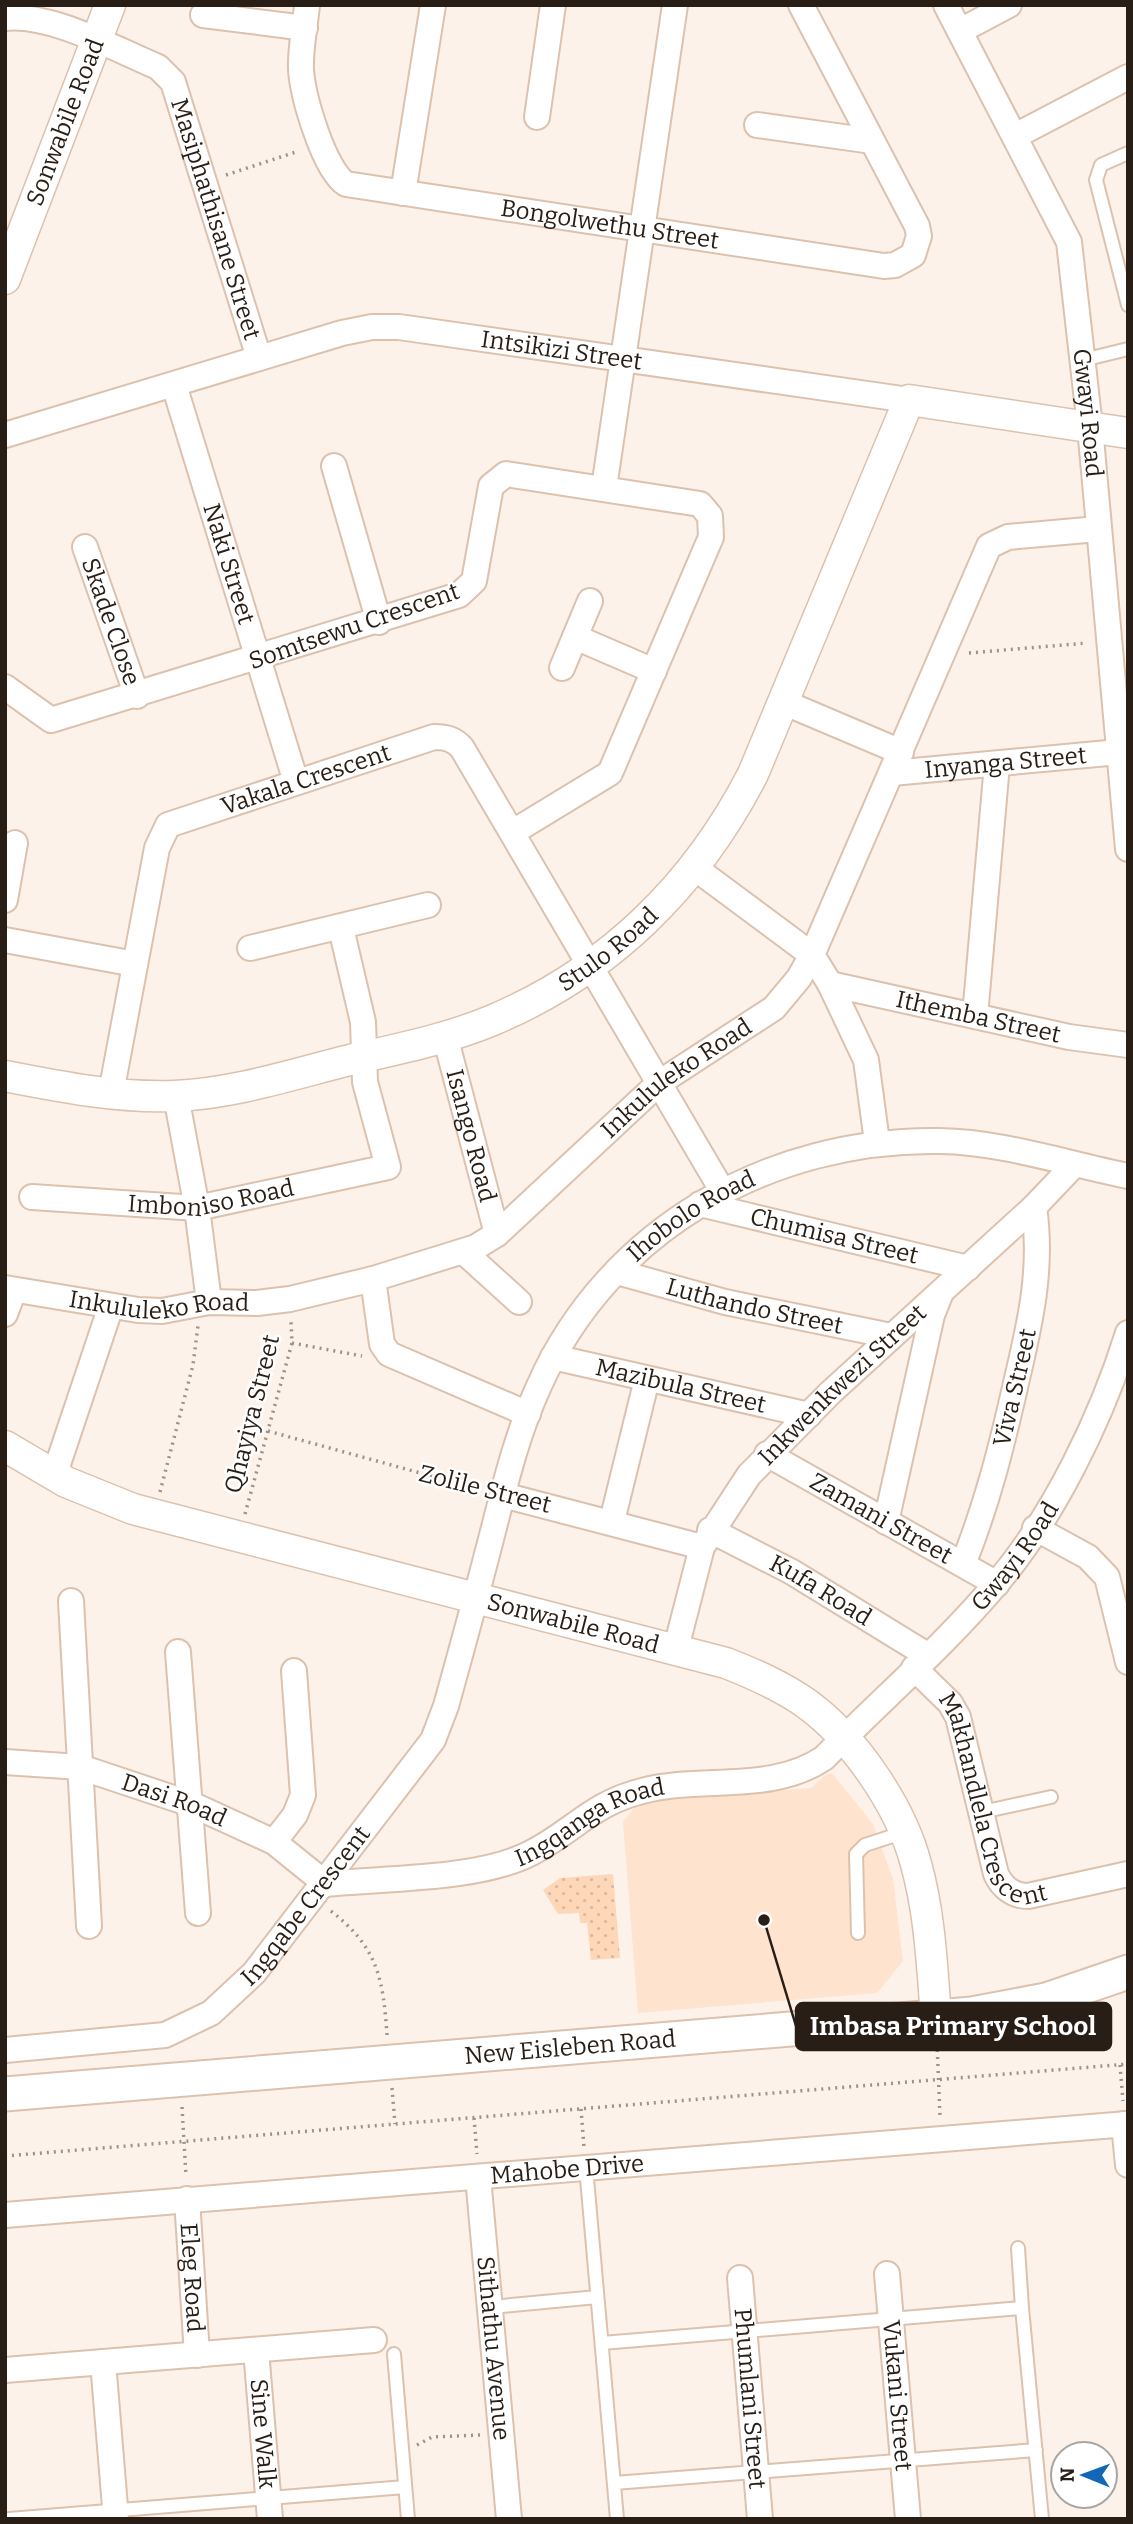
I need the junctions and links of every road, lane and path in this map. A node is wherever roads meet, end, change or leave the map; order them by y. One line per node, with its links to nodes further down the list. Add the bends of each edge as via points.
1 (110, 5): 12 (street, Sonwabile Road)
2 (433, 5): 21 (street)
3 (553, 5): 14 (street)
4 (801, 5): 17 (street, Bongolwethu Street)
5 (946, 5): 11 (street, Gwayi Road)
6 (1009, 5): 11 (street)
7 (670, 6): 22 (street)
8 (203, 15): 9 (street, Bongolwethu Street)
9 (306, 17): 18 (street, Bongolwethu Street, via 303,83)
10 (5, 18): 12 (street, Masiphathisane Street, via 21,16)
11 (960, 32): 16 (street, Gwayi Road)
12 (97, 41): 20 (street, Masiphathisane Street, via 168,75); 23 (street, Sonwabile Road)
13 (1128, 77): 16 (street)
14 (537, 117)
15 (757, 125): 17 (street)
16 (1014, 136): 28 (street, Gwayi Road, via 1069,242)
17 (872, 141): 22 (street, Bongolwethu Street, via 919,236 913,255 895,265)
18 (322, 144): 20 (path); 21 (street, Bongolwethu Street, via 334,174 346,184)
19 (1128, 153): 24 (lane, via 1101,164 1097,180)
20 (204, 182): 26 (street, Masiphathisane Street)
21 (402, 193): 22 (street, Bongolwethu Street)
22 (642, 230): 27 (street)
23 (5, 279)
24 (1128, 305)
25 (1128, 349): 28 (lane)
26 (259, 358): 27 (street, Intsikizi Street, via 372,327); 29 (street, Intsikizi Street)
27 (623, 358): 30 (street, Intsikizi Street); 35 (street)
28 (1083, 360): 31 (street, Gwayi Road)
29 (174, 385): 33 (street, Intsikizi Street); 43 (street, Naki Street)
30 (909, 400): 31 (street, Intsikizi Street); 48 (street, Stulo Road)
31 (1090, 427): 32 (street, Intsikizi Street); 36 (street, Gwayi Road)
32 (1128, 433)
33 (5, 435)
34 (334, 466): 39 (street)
35 (604, 488): 39 (street, Somtsewu Crescent, via 500,476 489,495 469,588); 45 (street, Somtsewu Crescent, via 693,501 706,509 712,523)
36 (1098, 529): 41 (street, Gwayi Road); 42 (street, Inkululeko Road, via 995,541 986,551)
37 (85, 547): 47 (street, Skade Close)
38 (590, 601): 40 (street)
39 (379, 622): 43 (street, Somtsewu Crescent)
40 (575, 637): 44 (street); 45 (street)
41 (1109, 641): 42 (path); 49 (street, Gwayi Road)
42 (942, 655): 51 (street, Inkululeko Road)
43 (258, 659): 47 (street, Somtsewu Crescent); 53 (street, Naki Street)
44 (562, 668)
45 (654, 671): 54 (street, Somtsewu Crescent, via 610,773)
46 (5, 687): 47 (street, Somtsewu Crescent, via 51,720)
47 (137, 696)
48 (783, 702): 51 (street, Inyanga Street); 57 (street, Stulo Road, via 736,807)
49 (1122, 723): 50 (street, Gwayi Road)
50 (1119, 752): 52 (street, Inyanga Street); 56 (street, Gwayi Road)
51 (896, 762): 52 (street, Inyanga Street); 63 (street, Inkululeko Road)
52 (997, 764): 67 (street)
53 (296, 782): 54 (street, Vakala Crescent, via 443,737 462,748); 64 (street, Vakala Crescent, via 168,825 157,848)
54 (513, 832): 65 (street, Vakala Crescent)
55 (15, 843): 58 (street)
56 (1128, 849)
57 (695, 868): 63 (street); 65 (street, Stulo Road, via 649,920)
58 (5, 900)
59 (428, 905): 60 (street)
60 (341, 928): 62 (street); 70 (street, via 363,1022)
61 (5, 940): 64 (street)
62 (250, 948)
63 (812, 955): 66 (street); 72 (street, Inkululeko Road, via 774,1007)
64 (135, 964): 73 (street, Vakala Crescent)
65 (590, 967): 68 (street, Stulo Road, via 492,1020); 72 (street, Vakala Crescent)
66 (830, 984): 67 (street, Ithemba Street); 75 (street, via 866,1060)
67 (975, 1016): 69 (street, Ithemba Street)
68 (444, 1036): 70 (street, Stulo Road); 83 (street, Isango Road)
69 (1128, 1045)
70 (365, 1057): 74 (street, Stulo Road, via 257,1083); 82 (street, Imboniso Road, via 365,1082 388,1167)
71 (5, 1076): 73 (street, Stulo Road)
72 (659, 1083): 78 (street, Vakala Crescent); 83 (street, Inkululeko Road)
73 (111, 1093): 74 (street, Stulo Road)
74 (176, 1096): 82 (street)
75 (877, 1142): 76 (street, Ihobolo Road, via 976,1144); 78 (street, Ihobolo Road, via 769,1168)
76 (1074, 1165): 77 (street, Ihobolo Road); 81 (street, Inkwenkwezi Street)
77 (1128, 1176)
78 (723, 1192): 80 (street, Ihobolo Road)
79 (32, 1196): 82 (street, Imboniso Road)
80 (700, 1204): 85 (street, Chumisa Street); 86 (street, Ihobolo Road, via 671,1223)
81 (1034, 1207): 85 (street, Inkwenkwezi Street); 114 (street, Viva Street, via 1038,1232 1034,1304 994,1478)
82 (197, 1208): 92 (street)
83 (497, 1234): 84 (street, Inkululeko Road)
84 (464, 1252): 87 (street, Inkululeko Road); 91 (street)
85 (968, 1268): 89 (street, Inkwenkwezi Street)
86 (617, 1272): 96 (street, Luthando Street, via 725,1302); 99 (street, Ihobolo Road, via 571,1327)
87 (373, 1279): 90 (street, Inkululeko Road); 98 (street)
88 (10, 1289): 93 (street, Inkululeko Road); 94 (street)
89 (941, 1292): 96 (street, Inkwenkwezi Street); 110 (street)
90 (290, 1298): 92 (street, Inkululeko Road); 97 (path, Qhayiya Street)
91 (519, 1302)
92 (205, 1303): 93 (street, Inkululeko Road, via 162,1311); 108 (path)
93 (111, 1306): 106 (street)
94 (5, 1314)
95 (1128, 1334): 111 (street, Gwayi Road, via 1101,1410)
96 (891, 1336): 102 (street, Inkwenkwezi Street)
97 (292, 1343): 98 (path, via 376,1358); 103 (path, Qhayiya Street)
98 (382, 1344): 101 (street, via 400,1360)
99 (554, 1357): 100 (street, Mazibula Street); 101 (street, Ihobolo Road)
100 (647, 1379): 102 (street, Mazibula Street); 109 (street)
101 (528, 1414): 107 (street, Ihobolo Road)
102 (809, 1415): 105 (street, Inkwenkwezi Street)
103 (268, 1432): 107 (path, Zolile Street); 112 (path, Qhayiya Street)
104 (5, 1446): 106 (street, Sonwabile Road)
105 (767, 1454): 110 (street, Zamani Street); 113 (street, Inkwenkwezi Street)
106 (54, 1476): 108 (street, Sonwabile Road)
107 (503, 1496): 109 (street, Zolile Street); 116 (street, Ihobolo Road)
108 (154, 1515): 112 (street, Sonwabile Road)
109 (612, 1521): 113 (street, Zolile Street)
110 (886, 1522): 114 (street, Zamani Street)
111 (1035, 1528): 115 (street, Gwayi Road); 121 (street, via 1088,1558 1107,1577)
112 (238, 1536): 116 (street, Sonwabile Road)
113 (706, 1538): 118 (street, Inkwenkwezi Street); 120 (street, Kufa Road, via 792,1572)
114 (963, 1564): 115 (street, Zamani Street)
115 (997, 1584): 120 (street, Gwayi Road)
116 (476, 1599): 118 (street, Sonwabile Road); 132 (street, Ingqabe Crescent, via 433,1740)
117 (71, 1601): 125 (street)
118 (676, 1648): 123 (street, Sonwabile Road, via 759,1676 808,1704)
119 (178, 1652): 127 (street)
120 (921, 1662): 123 (street, Gwayi Road); 128 (street, Makhandlela Crescent, via 958,1717)
121 (1128, 1662)
122 (294, 1671): 130 (street, via 303,1795 295,1815)
123 (843, 1739): 129 (street, Sonwabile Road, via 859,1755); 132 (street, Ingqanga Road, via 824,1758 794,1774 669,1786 620,1797 598,1806 532,1853 503,1865)
124 (5, 1762): 125 (street, Dasi Road)
125 (80, 1767): 127 (street, Dasi Road); 134 (street)
126 (1051, 1797): 128 (lane)
127 (191, 1804): 130 (street, Dasi Road); 133 (street)
128 (982, 1812): 131 (street, Makhandlela Crescent, via 996,1874 1012,1893 1028,1896)
129 (905, 1832): 135 (lane, via 865,1845 856,1854); 137 (street, Sonwabile Road, via 923,1894)
130 (274, 1842): 132 (street, Dasi Road)
131 (1128, 1874)
132 (320, 1891): 138 (street, Ingqabe Crescent, via 233,1996 188,2026 141,2039); 139 (path, via 370,1950 381,1975)
133 (198, 1913)
134 (89, 1926)
135 (858, 1933)
136 (1128, 1972): 137 (main road, New Eisleben Road)
137 (937, 2029): 139 (main road, New Eisleben Road); 143 (path)
138 (5, 2050)
139 (389, 2062): 142 (main road, New Eisleben Road); 148 (path)
140 (1128, 2064): 141 (path)
141 (1120, 2065): 143 (path); 147 (path)
142 (181, 2080): 144 (main road, New Eisleben Road); 150 (path)
143 (939, 2080): 145 (path); 149 (path)
144 (5, 2094)
145 (581, 2109): 146 (path); 153 (path)
146 (474, 2118): 148 (path); 154 (path)
147 (1125, 2118): 149 (street, Mahobe Drive); 152 (street)
148 (395, 2124): 150 (path)
149 (941, 2139): 153 (street, Mahobe Drive)
150 (184, 2142): 151 (path); 155 (path)
151 (5, 2156)
152 (1128, 2165)
153 (586, 2166): 154 (street, Mahobe Drive); 160 (lane)
154 (478, 2170): 155 (street, Mahobe Drive); 161 (street, Sithathu Avenue)
155 (187, 2199): 156 (street, Mahobe Drive); 168 (street, Eleg Road)
156 (5, 2215)
157 (1018, 2248): 162 (lane)
158 (887, 2274): 163 (street, Vukani Street)
159 (740, 2278): 164 (street, Phumlani Street)
160 (597, 2297): 161 (lane); 166 (lane)
161 (491, 2307): 172 (street, Sithathu Avenue)
162 (1023, 2308): 163 (lane); 173 (lane)
163 (891, 2319): 164 (lane); 175 (street, Vukani Street)
164 (745, 2331): 166 (lane); 176 (street, Phumlani Street)
165 (374, 2340): 167 (street, Sine Walk)
166 (602, 2343): 177 (lane)
167 (257, 2350): 168 (street, Sine Walk); 179 (street, Sine Walk)
168 (197, 2354): 170 (street, Sine Walk)
169 (394, 2354): 174 (lane)
170 (103, 2362): 171 (street, Sine Walk); 180 (street)
171 (5, 2370)
172 (503, 2434): 174 (path, via 432,2437); 183 (street, Sithathu Avenue)
173 (1036, 2450): 175 (lane); 187 (lane)
174 (402, 2453): 178 (lane)
175 (903, 2461): 176 (lane); 186 (street, Vukani Street)
176 (756, 2472): 177 (lane); 185 (street, Phumlani Street)
177 (614, 2483): 184 (lane)
178 (405, 2487): 179 (lane); 182 (lane)
179 (270, 2508): 180 (lane)
180 (115, 2514): 181 (lane)
181 (9, 2519)
182 (408, 2519)
183 (509, 2519)
184 (617, 2519)
185 (760, 2519)
186 (908, 2519)
187 (1042, 2519)

